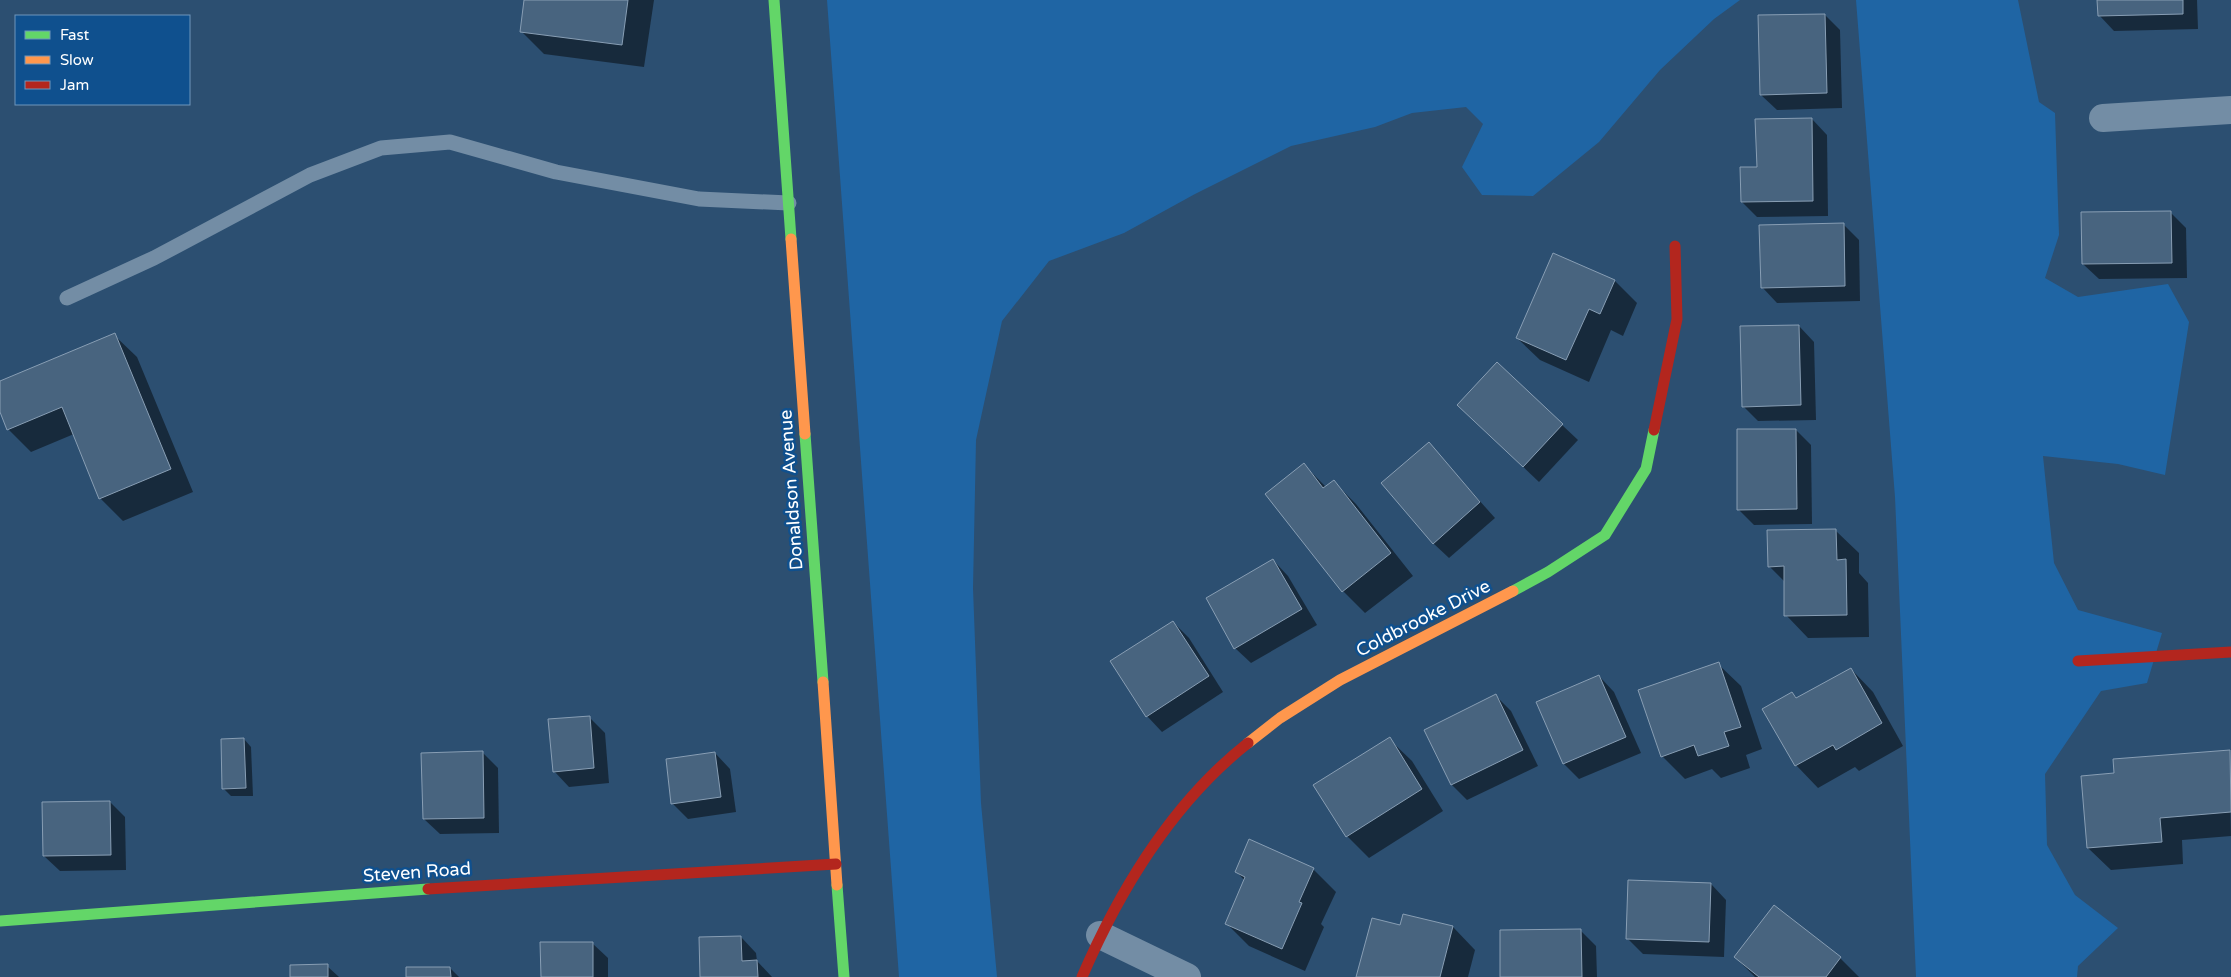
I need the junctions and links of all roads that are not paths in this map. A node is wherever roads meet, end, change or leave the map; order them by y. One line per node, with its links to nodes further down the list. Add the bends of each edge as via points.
1 (774, 0): 4 (street, Donaldson Avenue)
2 (2231, 110): 3 (street)
3 (2103, 118)
4 (788, 203): 6 (lane, via 698,199 556,172 450,142 380,148 310,175 154,258); 9 (street, Donaldson Avenue)
5 (1675, 246): 11 (street, Coldbrooke Drive, via 1677,318 1646,469 1605,535 1548,572 1340,680 1280,718 1233,756 1183,807 1136,869)
6 (67, 298)
7 (2231, 652): 8 (street)
8 (2078, 661)
9 (836, 864): 10 (street, Steven Road, via 315,896); 12 (street, Donaldson Avenue)
10 (0, 922)
11 (1100, 934): 13 (street, Coldbrooke Drive); 14 (street)
12 (844, 977)
13 (1082, 977)
14 (1187, 977)

